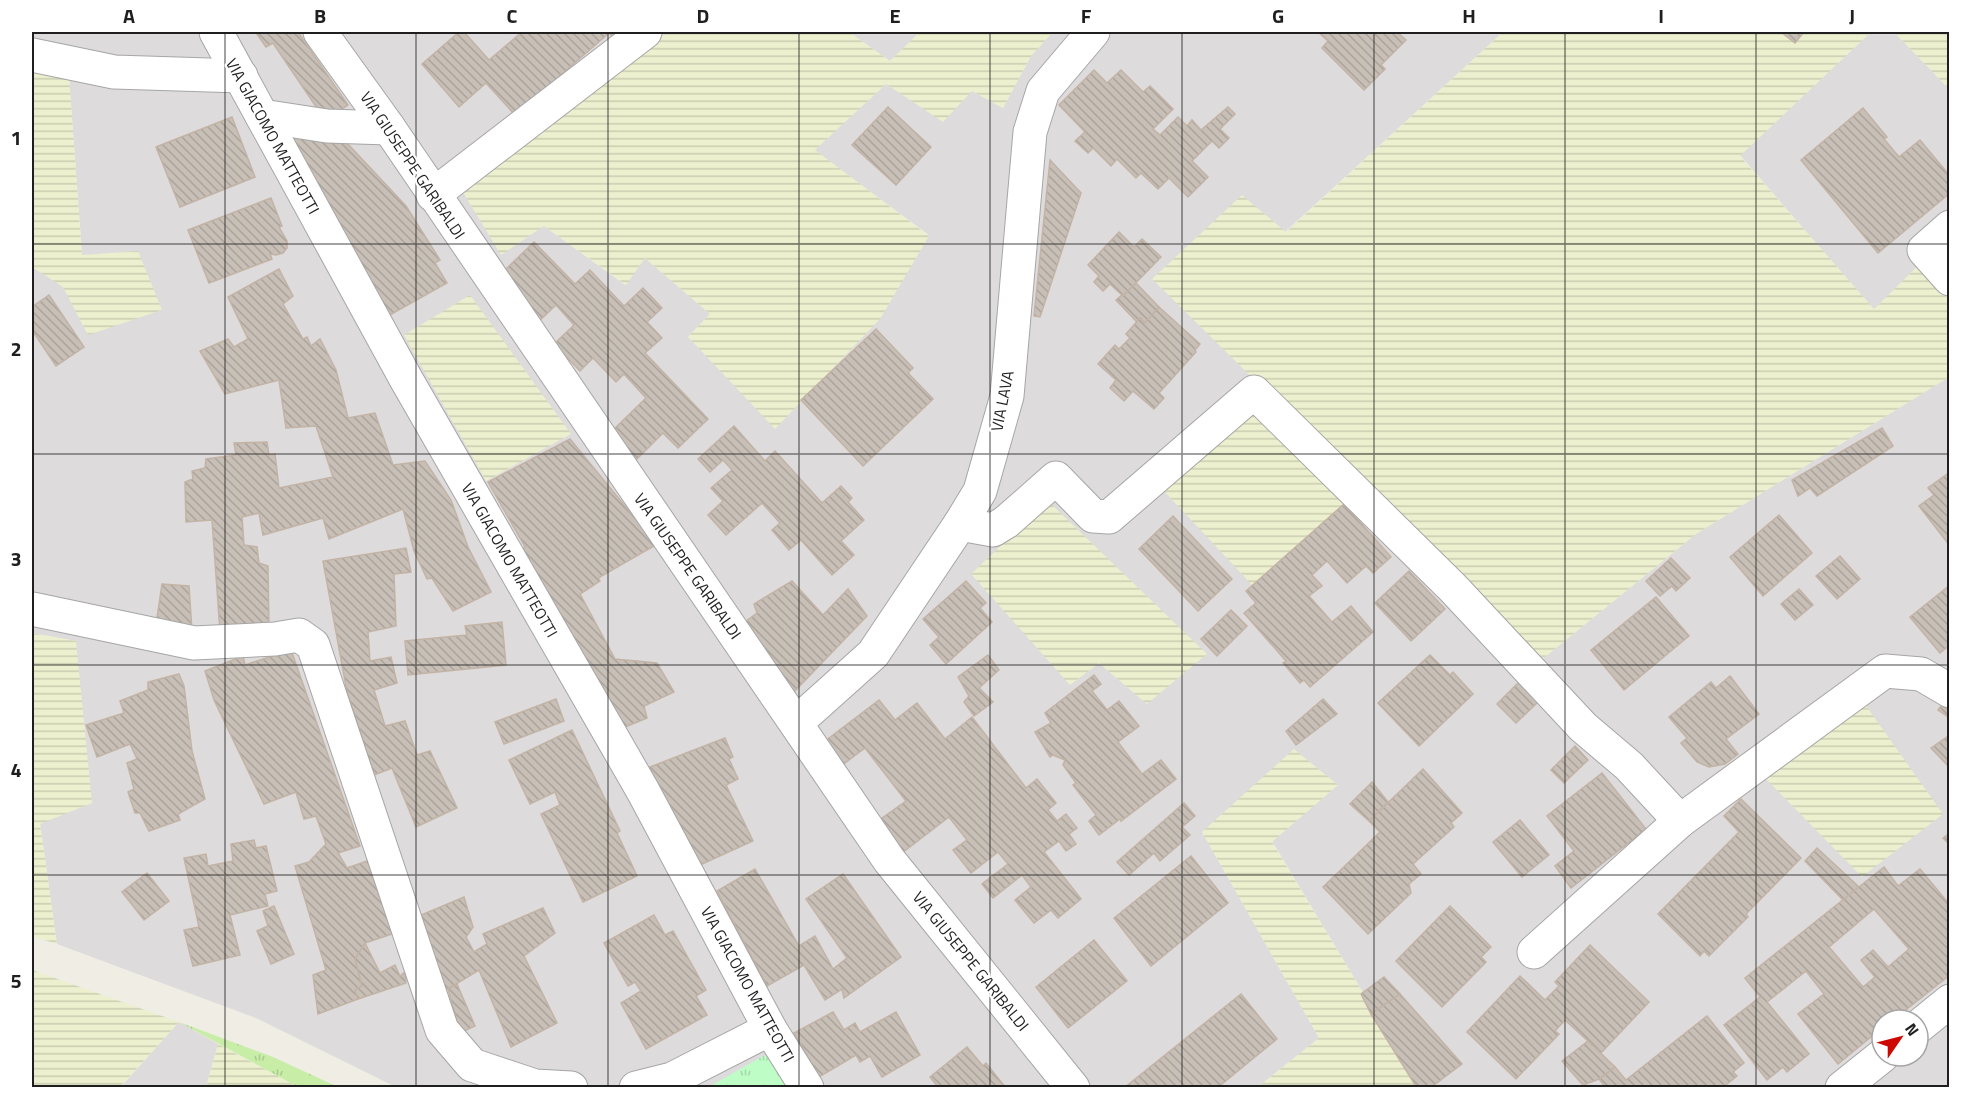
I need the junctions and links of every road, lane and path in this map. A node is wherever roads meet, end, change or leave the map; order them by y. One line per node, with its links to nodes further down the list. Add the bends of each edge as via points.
1 (216, 32): 6 (street, VIA GIACOMO MATTEOTTI)
2 (320, 32): 8 (street, VIA GIUSEPPE GARIBALDI)
3 (645, 32): 9 (street)
4 (1093, 32): 12 (street, VIA LAVA, via 1043,92 1030,132 1006,396 980,491)
5 (32, 55): 6 (street, via 114,72)
6 (241, 76): 7 (street, VIA GIACOMO MATTEOTTI)
7 (262, 116): 8 (street, via 327,126); 20 (street, VIA GIACOMO MATTEOTTI, via 406,379 643,791)
8 (389, 128): 9 (street, VIA GIUSEPPE GARIBALDI)
9 (433, 195): 15 (street, VIA GIUSEPPE GARIBALDI)
10 (1950, 227): 11 (street, via 1924,250)
11 (1950, 279)
12 (960, 524): 15 (street, VIA LAVA, via 873,654); 16 (street, via 993,530 1056,478 1093,516 1109,517 1254,392 1453,588 1583,727 1629,766)
13 (32, 609): 22 (street, via 194,643 299,635 313,645 442,1030 472,1065 535,1086)
14 (1950, 691): 16 (street, via 1920,674 1885,671)
15 (796, 723): 25 (street, VIA GIUSEPPE GARIBALDI, via 889,860)
16 (1680, 821): 17 (street)
17 (1534, 952)
18 (1950, 1001): 19 (street)
19 (1930, 1017)
20 (770, 1029): 23 (street, via 672,1078); 24 (street, VIA GIACOMO MATTEOTTI)
21 (1870, 1066): 26 (street)
22 (572, 1088)
23 (636, 1088)
24 (807, 1088)
25 (1073, 1088)
26 (1842, 1088)

